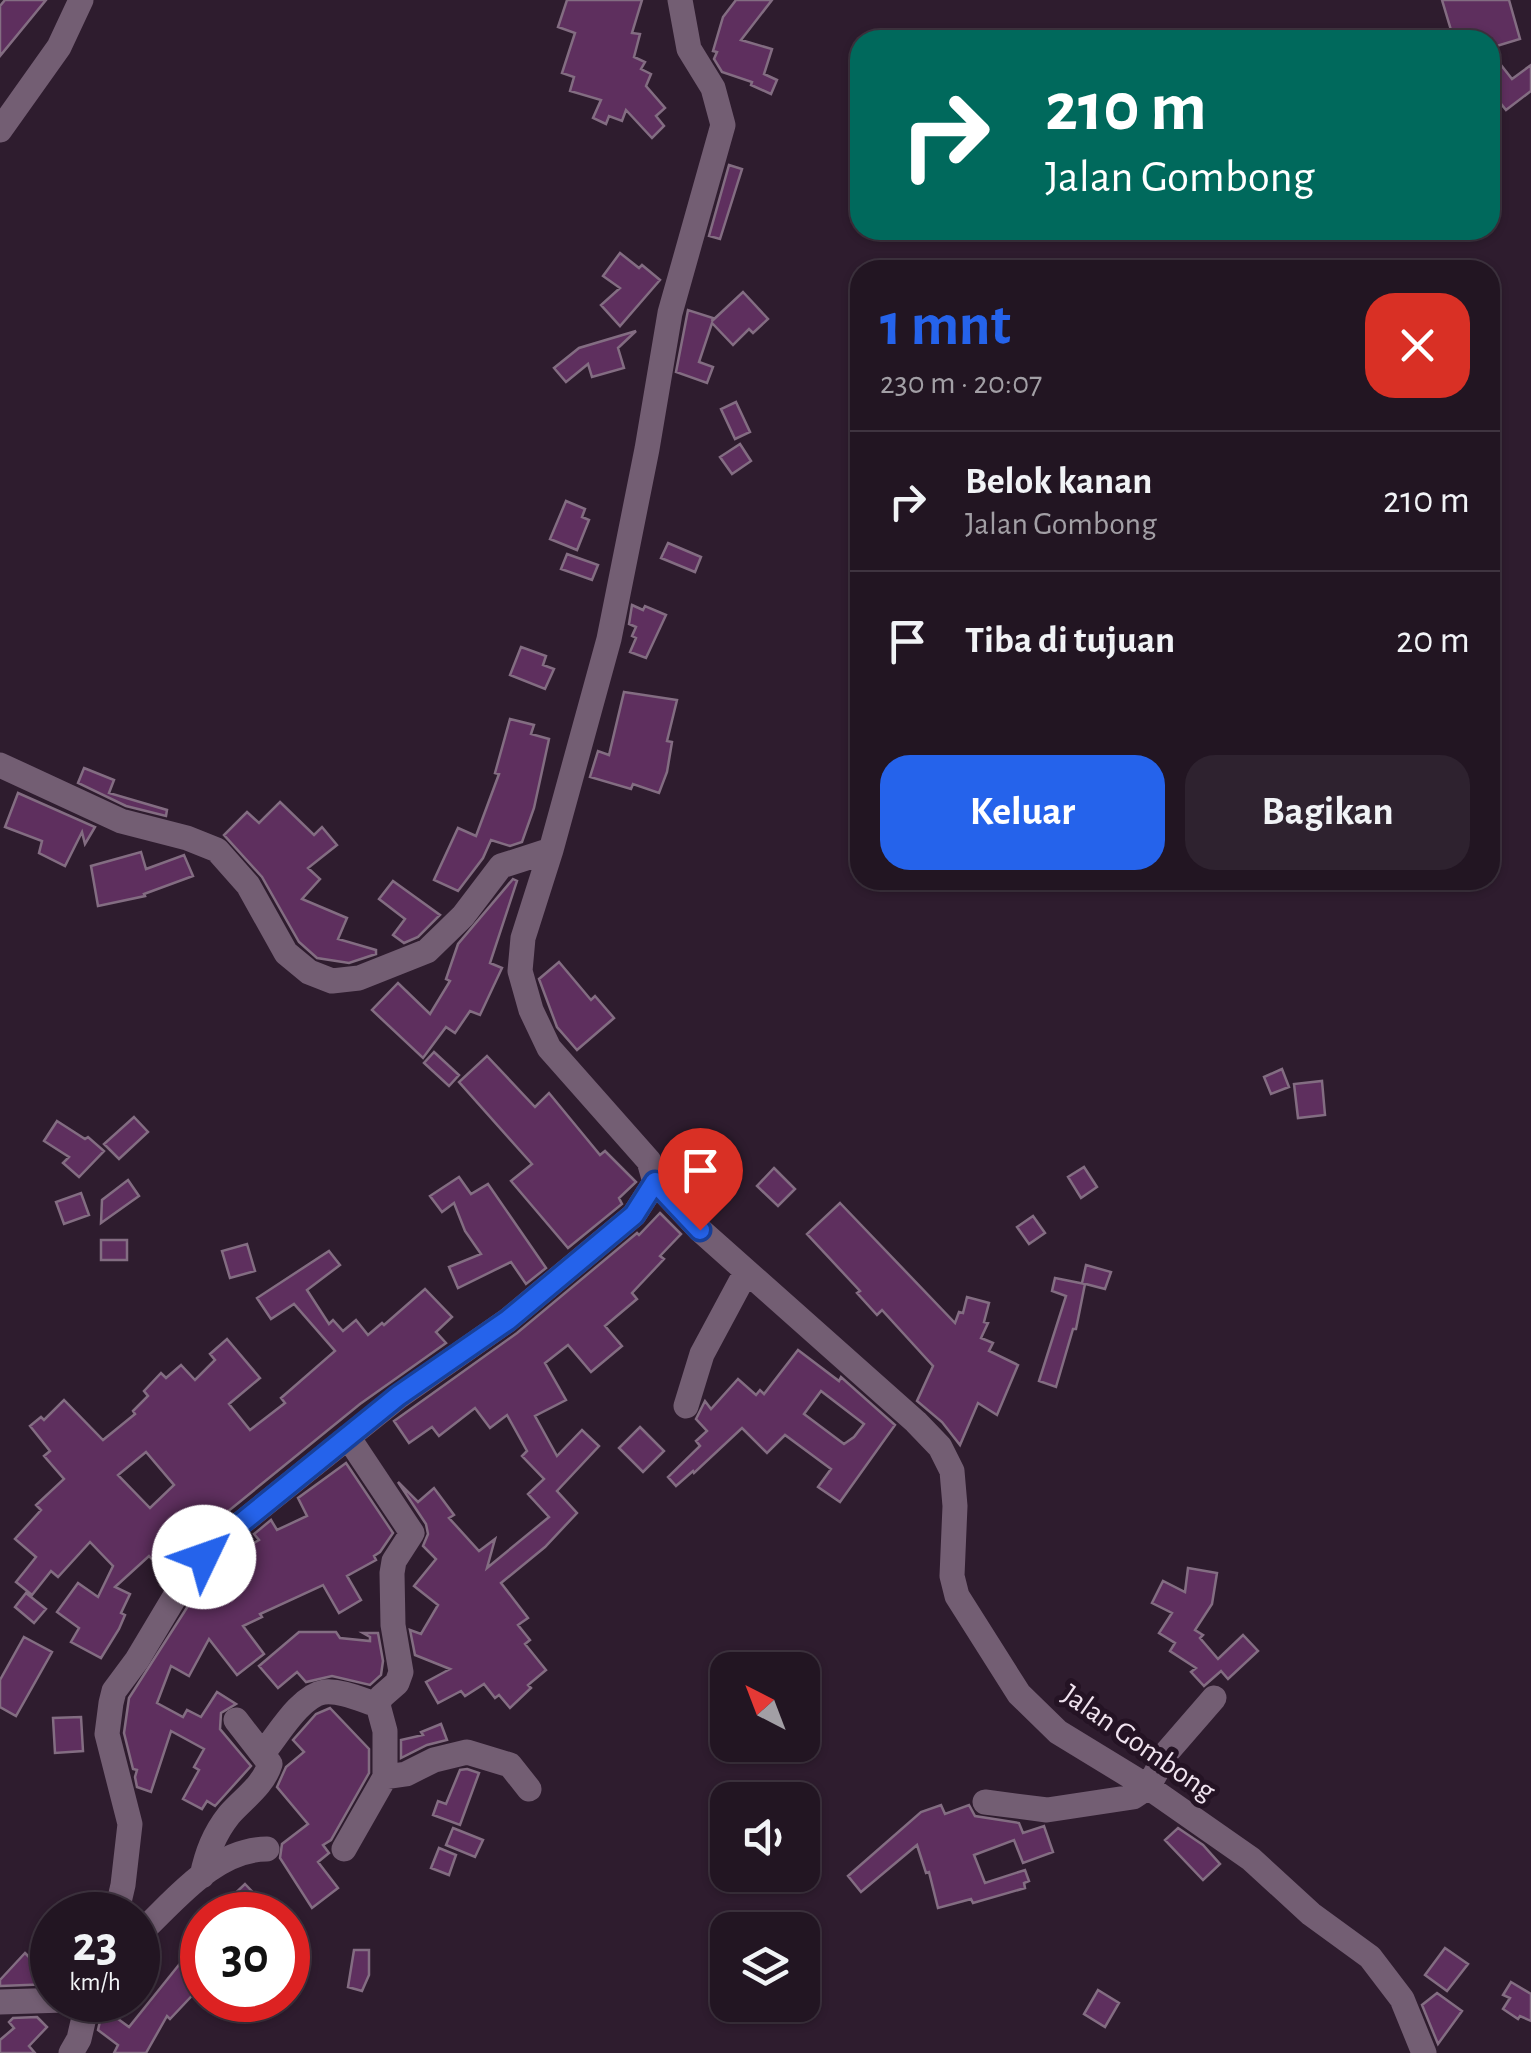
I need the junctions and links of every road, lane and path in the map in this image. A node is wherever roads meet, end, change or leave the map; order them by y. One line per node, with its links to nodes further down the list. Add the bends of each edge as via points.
1 (81, 0): 3 (street, via 59,47)
2 (680, 0): 5 (street, Jalan Gombong, via 690,49 714,88 724,124 670,313 609,639)
3 (0, 130)
4 (0, 765): 5 (street, via 121,821 217,850 248,885 286,952 332,981 359,978 427,951 501,866)
5 (551, 850): 6 (street, Jalan Gombong, via 523,938 520,971 530,1010 549,1048 649,1161)
6 (655, 1182): 7 (street, Jalan Gombong); 9 (street, via 634,1215 536,1297)
7 (746, 1272): 8 (street, via 702,1354); 15 (street, Jalan Gombong, via 940,1447 952,1471 952,1576 966,1613 1019,1694 1058,1732)
8 (686, 1406)
9 (348, 1437): 11 (street, via 412,1533 392,1574 402,1672); 21 (street, via 209,1552 114,1691 108,1734 130,1824)
10 (1214, 1698): 15 (street, via 1168,1751)
11 (378, 1705): 13 (street, via 321,1692); 14 (street)
12 (236, 1720): 13 (street)
13 (263, 1753): 20 (street, via 270,1764 266,1776 220,1827)
14 (386, 1777): 16 (street, via 467,1752 510,1765); 19 (street)
15 (1148, 1787): 17 (street, via 1132,1797 1047,1810); 27 (street, Jalan Gombong, via 1252,1859 1310,1914 1370,1957 1402,1999)
16 (529, 1789)
17 (986, 1802)
18 (267, 1849): 20 (street, via 225,1859)
19 (344, 1850)
20 (202, 1876): 22 (street)
21 (121, 1892)
22 (160, 1915)
23 (30, 2001): 24 (street)
24 (0, 2002)
25 (83, 2022): 26 (street)
26 (70, 2053)
27 (1424, 2053)

